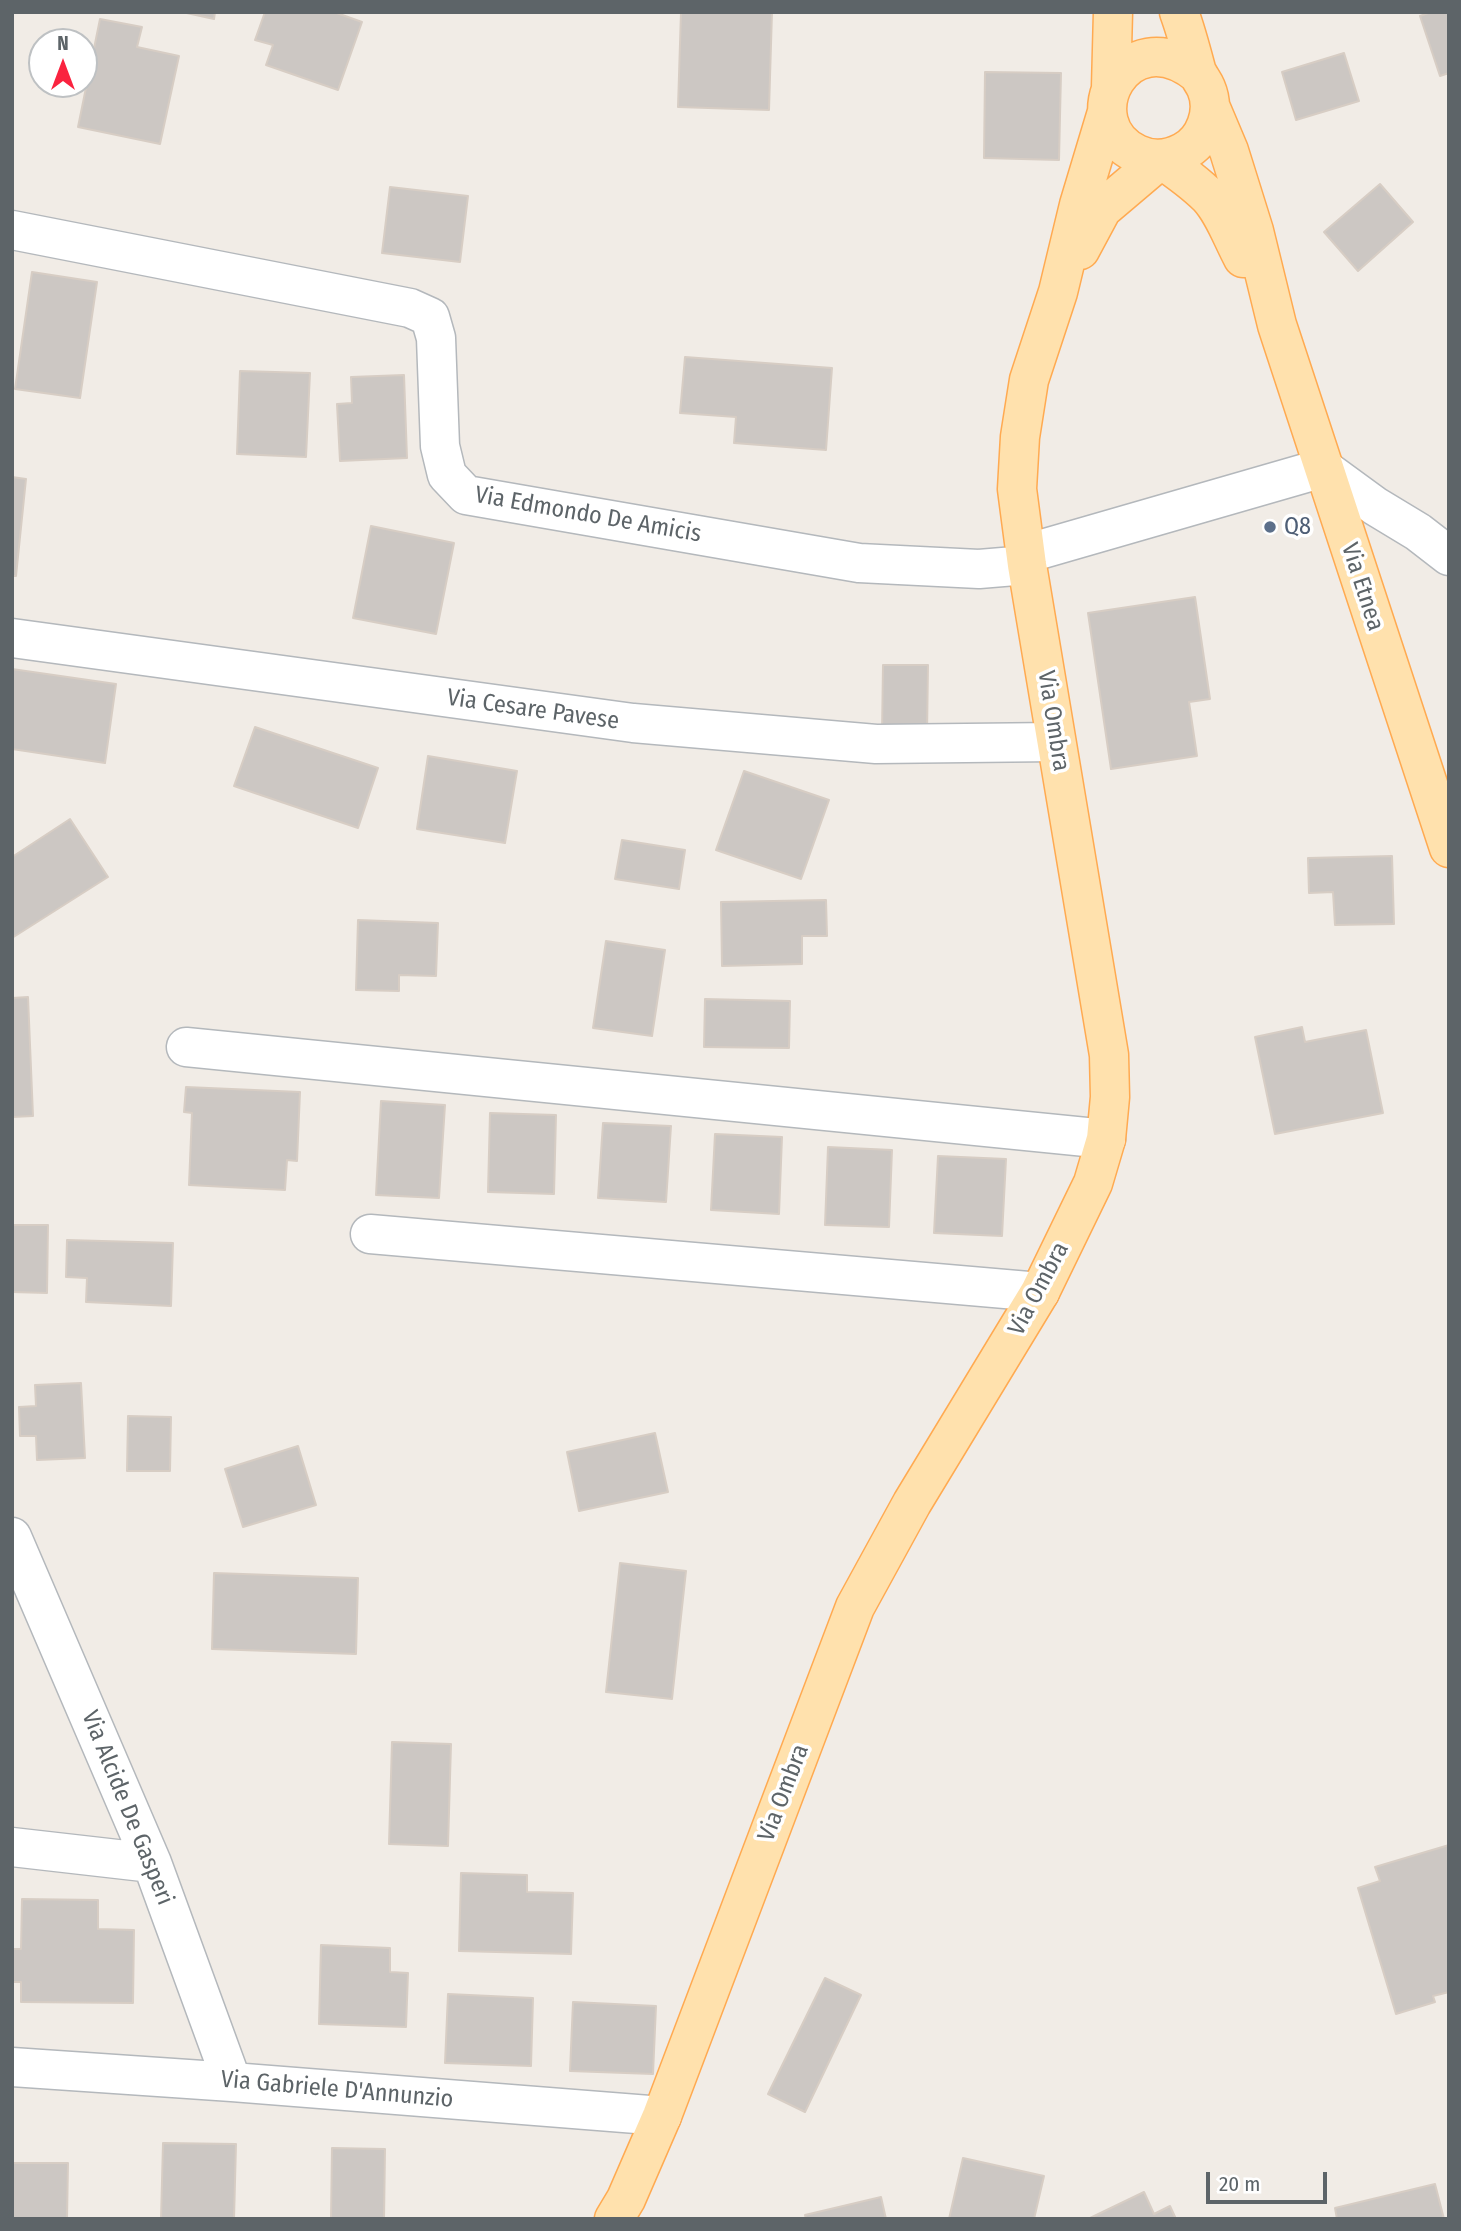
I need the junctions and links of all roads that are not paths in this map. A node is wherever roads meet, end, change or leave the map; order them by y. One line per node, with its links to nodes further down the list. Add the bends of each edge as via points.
1 (1112, 12): 4 (main road)
2 (1179, 12): 3 (main road)
3 (1204, 90): 4 (main road, via 1176,60 1151,56 1121,73); 5 (main road, via 1208,122 1202,136 1191,148); 10 (main road, via 1254,231)
4 (1109, 100): 5 (main road, via 1111,127 1119,141 1145,158); 9 (main road)
5 (1161, 159): 6 (main road); 7 (main road)
6 (1127, 187): 7 (main road, via 1155,179 1174,181); 9 (main road, via 1102,209)
7 (1208, 197): 10 (main road)
8 (12, 230): 13 (street, Via Edmondo De Amicis, via 411,308 430,317 436,338 440,446 447,475 466,495 859,563 979,569)
9 (1058, 292): 13 (main road, Via Ombra, via 1029,380 1020,437 1017,489)
10 (1277, 326): 11 (main road, Via Etnea)
11 (1323, 468): 12 (street); 13 (street); 16 (main road, Via Etnea)
12 (1449, 556)
13 (1026, 560): 15 (main road, Via Ombra)
14 (12, 638): 15 (street, Via Cesare Pavese, via 633,723 876,744)
15 (1056, 742): 18 (main road, Via Ombra, via 1109,1055)
16 (1449, 848)
17 (186, 1046): 18 (street)
18 (1106, 1139): 20 (main road, Via Ombra, via 1093,1183)
19 (370, 1234): 20 (street)
20 (1041, 1292): 26 (main road, Via Ombra, via 912,1503 855,1607)
21 (12, 1537): 23 (street, Via Alcide De Gasperi)
22 (12, 1847): 23 (street)
23 (152, 1863): 25 (street, Via Alcide De Gasperi)
24 (12, 2067): 25 (street, Via Gabriele D'Annunzio)
25 (232, 2082): 26 (street, Via Gabriele D'Annunzio)
26 (662, 2116): 27 (main road, Via Ombra)
27 (614, 2219)

